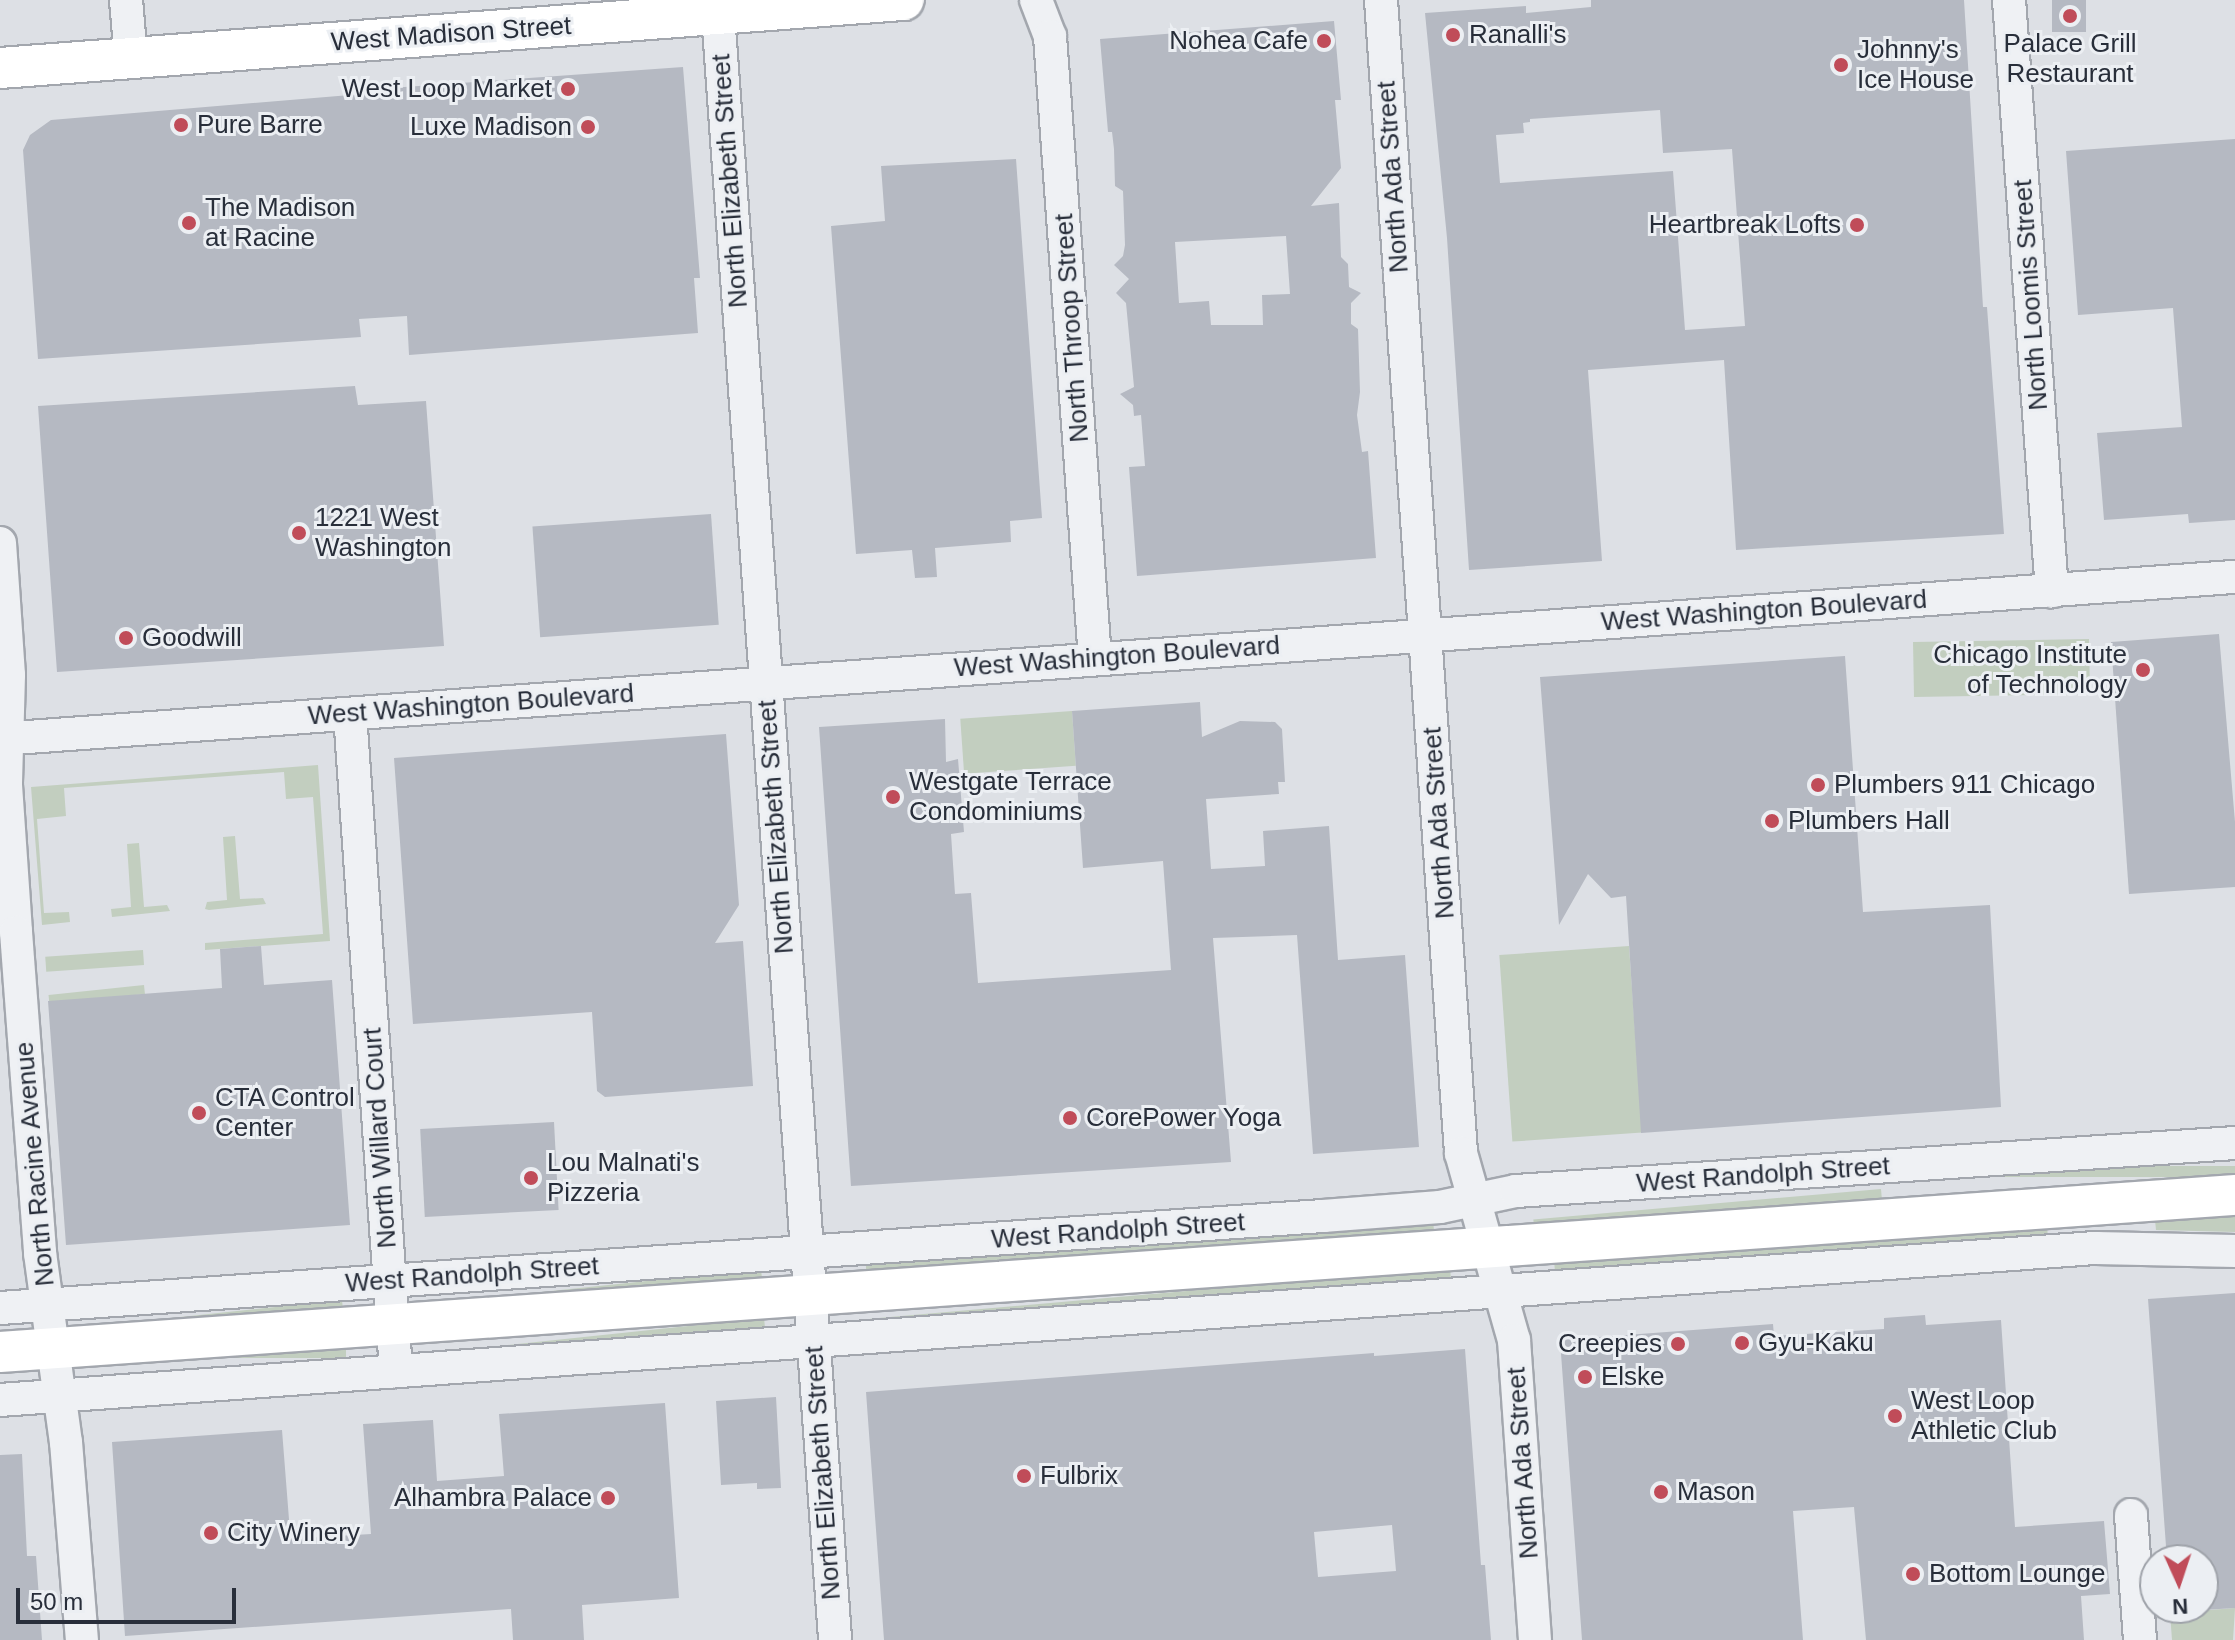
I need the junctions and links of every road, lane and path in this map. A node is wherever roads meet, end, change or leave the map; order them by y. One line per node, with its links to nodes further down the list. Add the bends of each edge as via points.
1 (126, 0): 7 (street)
2 (903, 0): 6 (main road, West Madison Street)
3 (1036, 0): 13 (street, North Throop Street, via 1050,36)
4 (1381, 0): 12 (street, North Ada Street)
5 (2009, 0): 11 (street, North Loomis Street)
6 (718, 14): 7 (main road, West Madison Street); 14 (street, North Elizabeth Street)
7 (131, 58): 8 (main road, West Madison Street)
8 (0, 68)
9 (0, 543): 16 (street, North Racine Avenue, via 9,675)
10 (2235, 577): 11 (street, West Washington Boulevard)
11 (2052, 591): 12 (street, West Washington Boulevard)
12 (1425, 636): 13 (street, West Washington Boulevard); 19 (street, North Ada Street, via 1461,1153)
13 (1095, 659): 14 (street, West Washington Boulevard)
14 (766, 683): 15 (street, West Washington Boulevard); 21 (street, North Elizabeth Street)
15 (350, 714): 16 (street, West Washington Boulevard); 23 (street, North Willard Court)
16 (4, 739): 26 (street, North Racine Avenue)
17 (2235, 1143): 19 (street, West Randolph Street, via 1516,1191)
18 (2235, 1195): 20 (main road, West Randolph Street)
19 (1474, 1199): 20 (street, North Ada Street); 21 (street, West Randolph Street, via 1421,1209)
20 (1488, 1246): 24 (street, North Ada Street); 25 (main road, West Randolph Street)
21 (806, 1251): 23 (street, West Randolph Street); 25 (street, North Elizabeth Street)
22 (2235, 1251): 24 (street, via 2096,1248)
23 (391, 1279): 26 (street, West Randolph Street); 28 (street, North Willard Court)
24 (1501, 1291): 29 (street); 38 (street, North Ada Street, via 1514,1340)
25 (809, 1293): 28 (main road, West Randolph Street); 29 (street, North Elizabeth Street)
26 (46, 1304): 27 (street, West Randolph Street); 30 (street, North Racine Avenue)
27 (0, 1308)
28 (394, 1323): 30 (main road, West Randolph Street); 32 (street, North Willard Court)
29 (813, 1341): 32 (street); 37 (street, North Elizabeth Street)
30 (53, 1348): 31 (main road, West Randolph Street); 33 (street, North Racine Avenue)
31 (0, 1352)
32 (396, 1371): 33 (street)
33 (60, 1396): 34 (street); 36 (street, North Racine Avenue)
34 (0, 1400)
35 (2131, 1515): 39 (street)
36 (82, 1640)
37 (835, 1640)
38 (1535, 1640)
39 (2140, 1640)

